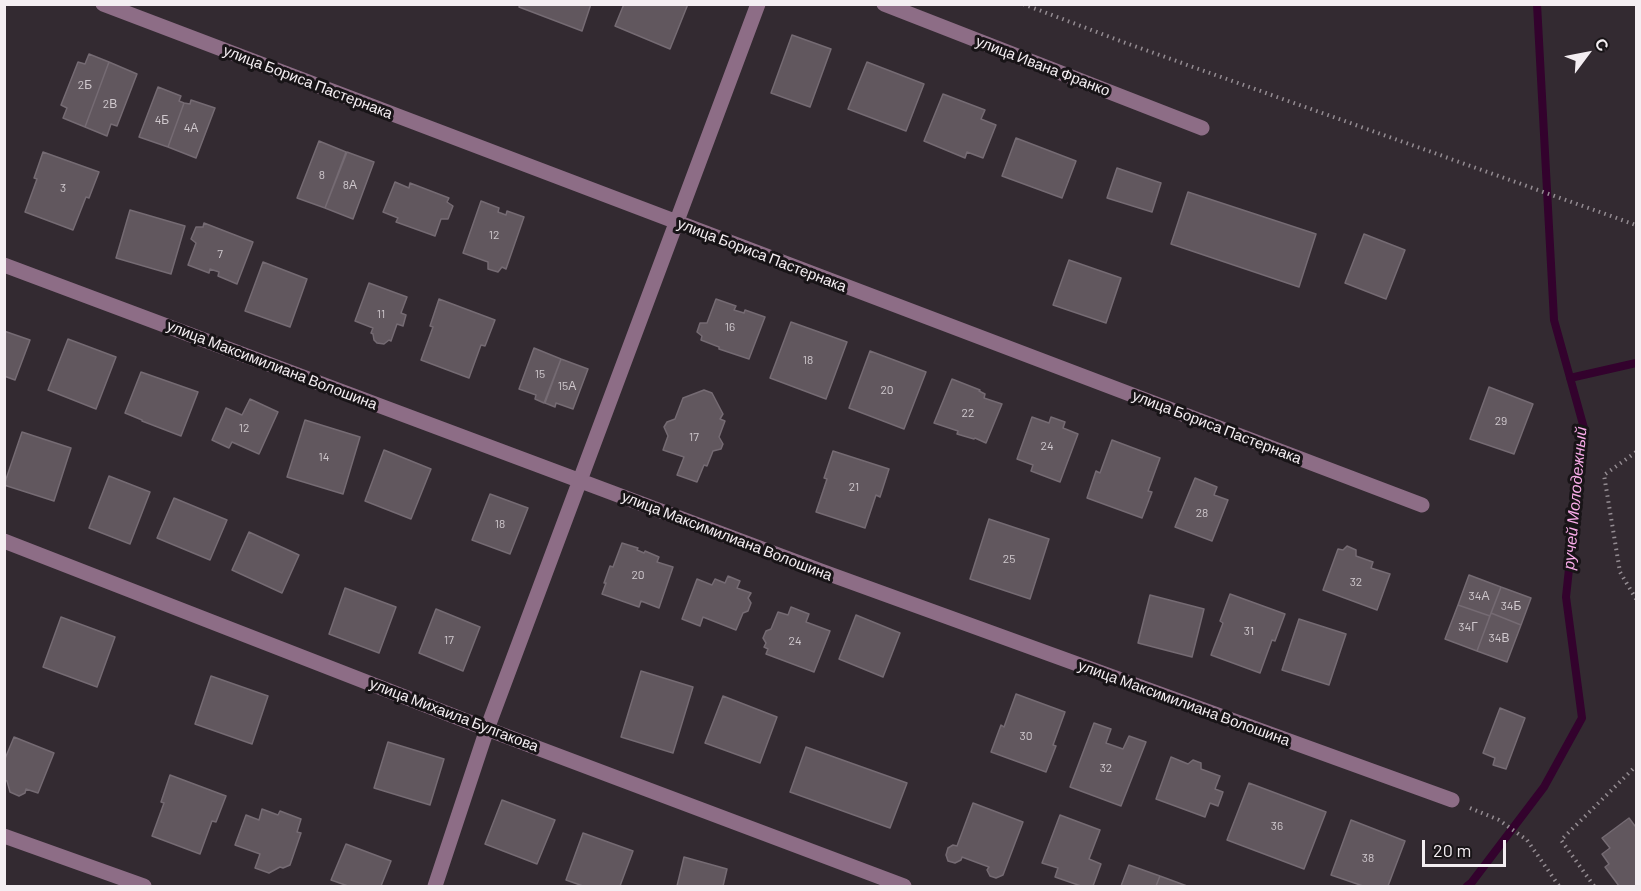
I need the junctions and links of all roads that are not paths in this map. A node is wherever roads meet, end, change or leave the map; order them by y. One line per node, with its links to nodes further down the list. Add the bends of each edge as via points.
1 (103, 4): 5 (street, улица Бориса Пастернака)
2 (758, 4): 5 (street)
3 (884, 4): 4 (street, улица Ивана Франко)
4 (1202, 128)
5 (677, 222): 7 (street); 8 (street, улица Бориса Пастернака)
6 (4, 265): 7 (street, улица Максимилиана Волошина)
7 (580, 481): 10 (street); 11 (street, улица Максимилиана Волошина)
8 (1422, 505)
9 (4, 541): 10 (street, улица Михаила Булгакова)
10 (488, 729): 14 (street); 15 (street, улица Михаила Булгакова)
11 (1452, 800)
12 (4, 836): 13 (street)
13 (144, 886)
14 (435, 886)
15 (904, 886)

